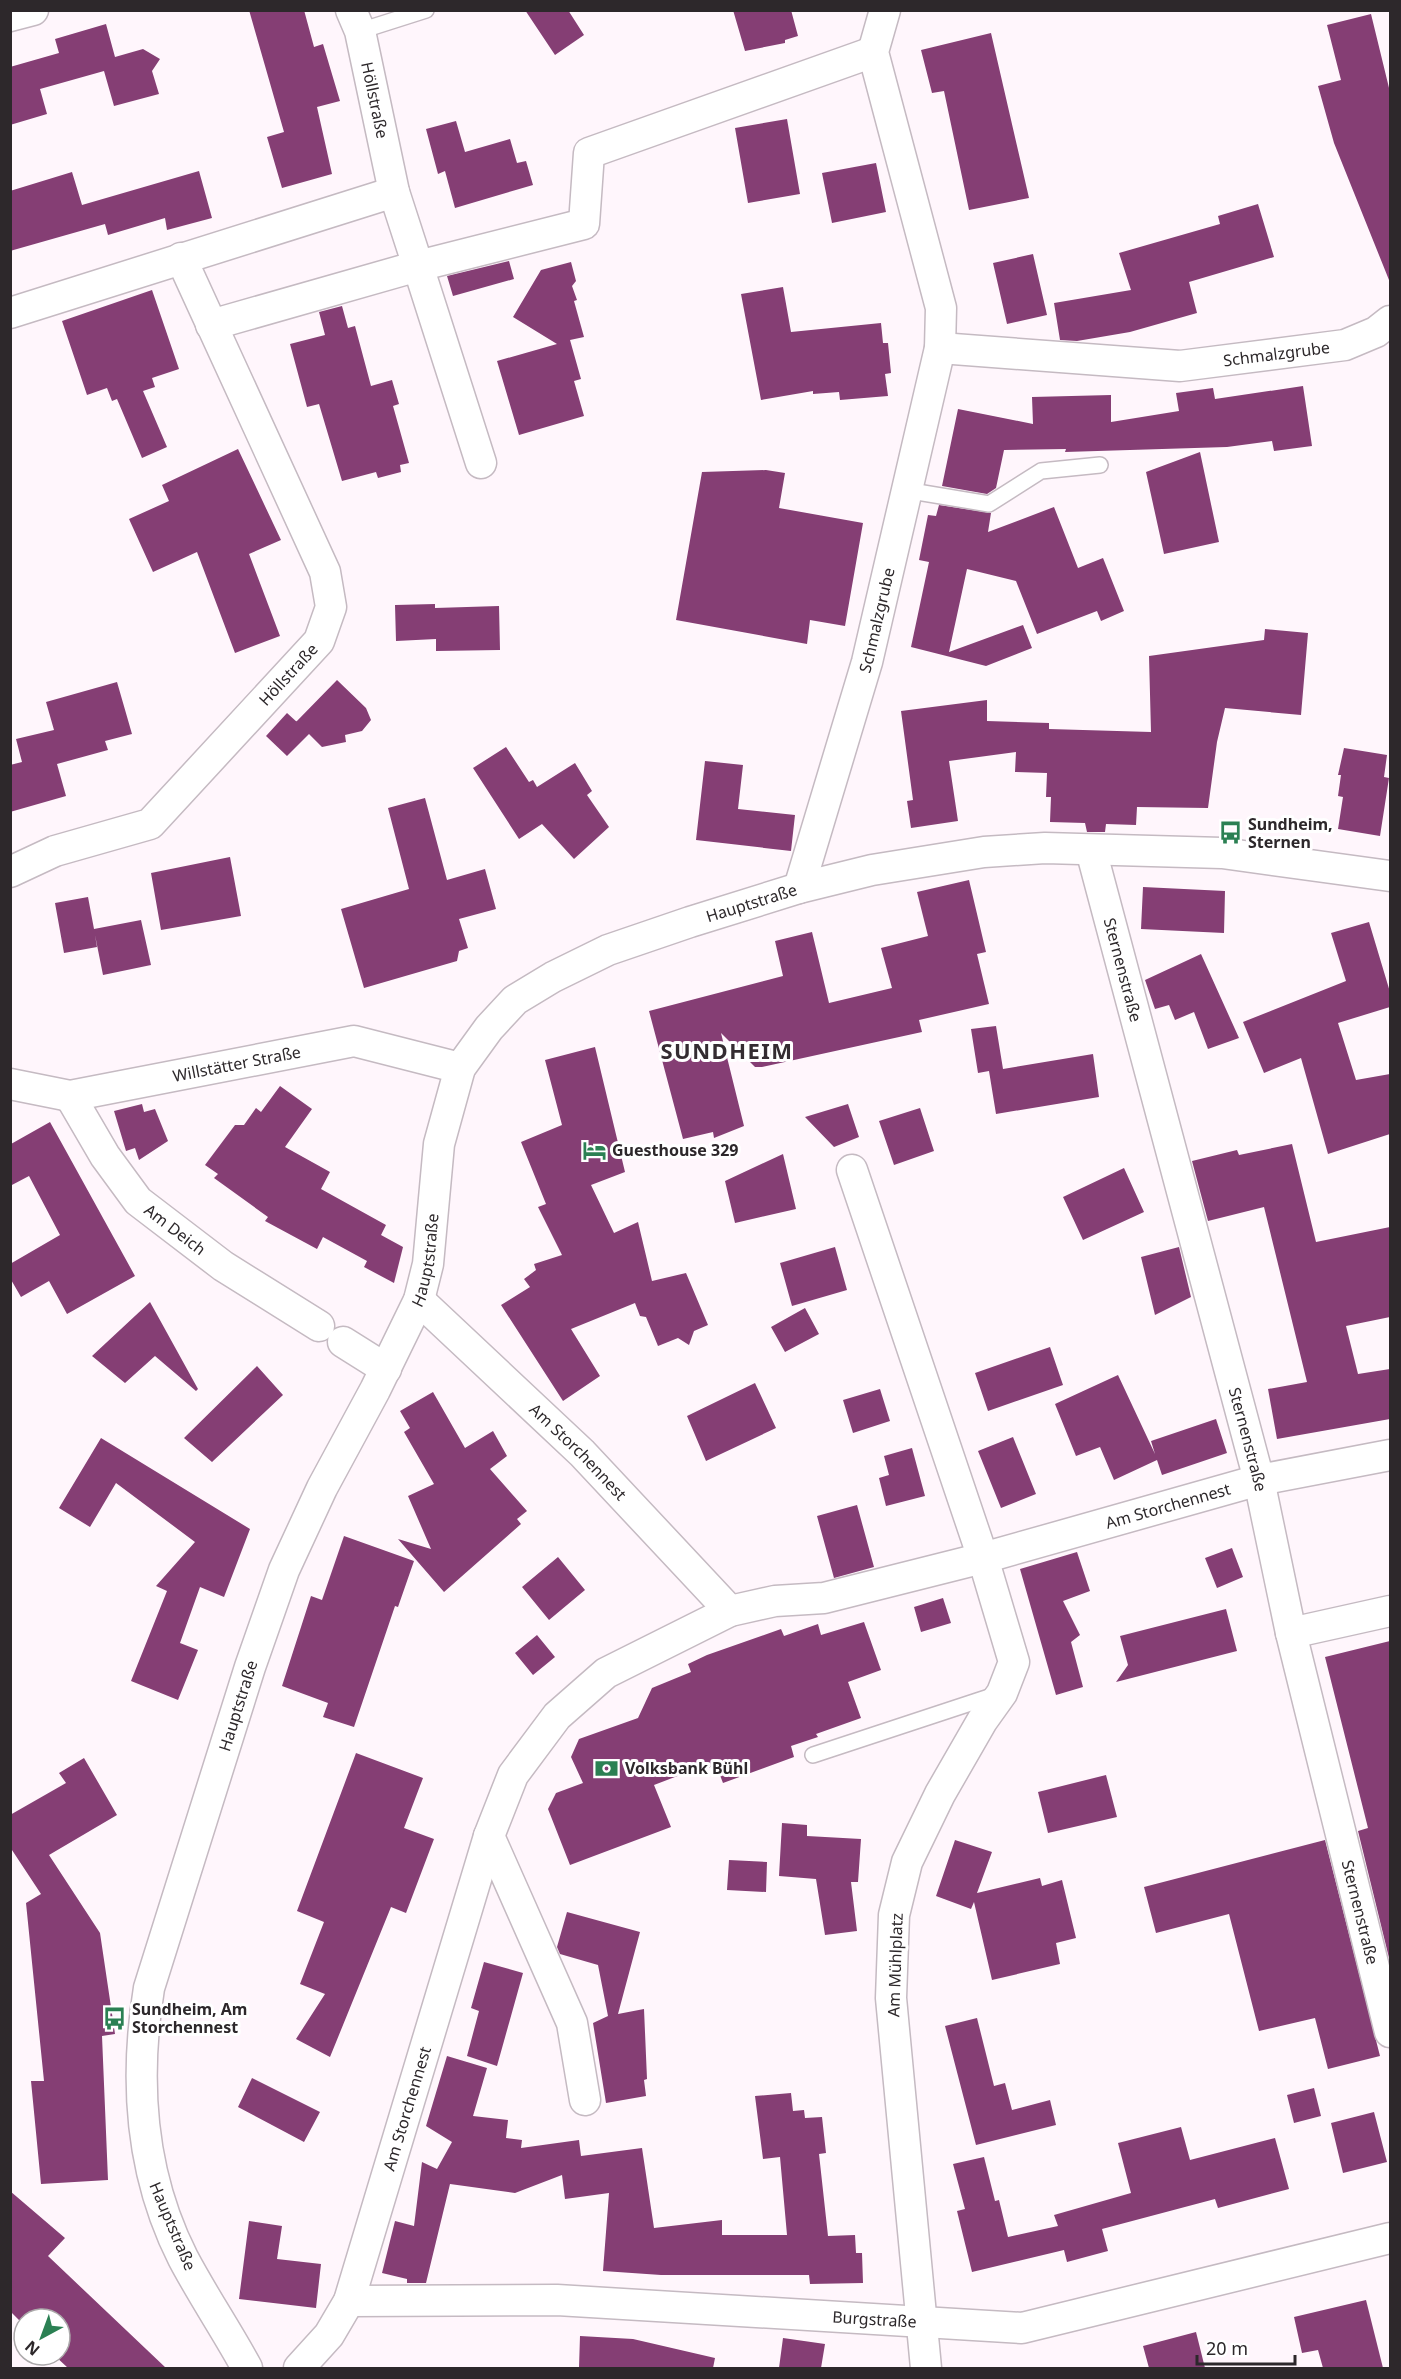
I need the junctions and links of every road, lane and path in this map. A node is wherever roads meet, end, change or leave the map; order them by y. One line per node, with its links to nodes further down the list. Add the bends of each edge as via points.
1 (33, 10): 4 (street)
2 (426, 10): 5 (lane)
3 (885, 10): 6 (street)
4 (10, 16)
5 (355, 21): 7 (street, Höllstraße)
6 (873, 52): 9 (street, via 589,153 584,224); 13 (street, Schmalzgrube, via 941,308)
7 (394, 192): 8 (street); 9 (street, Höllstraße)
8 (181, 258): 10 (street); 12 (street, Höllstraße)
9 (418, 266): 12 (street); 14 (street, Höllstraße)
10 (10, 313)
11 (1390, 321): 13 (street, Schmalzgrube, via 1376,332 1345,345 1180,366)
12 (211, 325): 18 (street, Höllstraße, via 325,572 331,607 319,641 150,824 55,851)
13 (940, 348): 16 (street, Schmalzgrube)
14 (481, 463)
15 (1100, 465): 16 (lane, via 1041,471 988,504)
16 (905, 490): 20 (street, Schmalzgrube, via 867,662)
17 (1091, 850): 19 (street, Hauptstraße, via 1240,854); 20 (street, Hauptstraße, via 984,852 872,870); 28 (street, Sternenstraße)
18 (10, 872)
19 (1390, 876)
20 (799, 888): 21 (street, Hauptstraße, via 608,950 553,977 515,1000)
21 (460, 1068): 23 (street, Willstätter Straße, via 354,1041); 25 (street, Hauptstraße, via 439,1144 428,1264)
22 (10, 1084): 23 (street, Willstätter Straße)
23 (70, 1096): 26 (street, Am Deich, via 138,1202 223,1266)
24 (852, 1170): 29 (street)
25 (419, 1300): 26 (street, Hauptstraße); 30 (street, Am Storchennest, via 582,1453)
26 (386, 1369): 41 (street, Hauptstraße, via 322,1488 284,1570 249,1668 149,1988 143,2024 142,2120 152,2181 183,2258)
27 (1390, 1455): 28 (street, Am Storchennest)
28 (1259, 1480): 29 (street, Am Storchennest); 32 (street, Sternenstraße)
29 (983, 1558): 30 (street, Am Storchennest, via 824,1598 775,1601); 33 (street, Am Mühlplatz, via 1014,1662)
30 (730, 1611): 35 (street, Am Storchennest, via 606,1673 557,1716 513,1775)
31 (1390, 1611): 32 (street)
32 (1291, 1633): 36 (street, Sternenstraße)
33 (1002, 1693): 34 (lane); 40 (street, Am Mühlplatz, via 935,1804 907,1862 894,1915 891,1998)
34 (813, 1755)
35 (489, 1836): 37 (street, via 572,2023); 39 (street, Am Storchennest)
36 (1390, 2032)
37 (585, 2100)
38 (1390, 2238): 40 (street, Burgstraße, via 1022,2328)
39 (349, 2301): 40 (street, Burgstraße, via 557,2300); 42 (street, Am Storchennest, via 329,2335)
40 (922, 2323): 43 (street, Am Mühlplatz)
41 (244, 2367)
42 (299, 2368)
43 (926, 2368)

